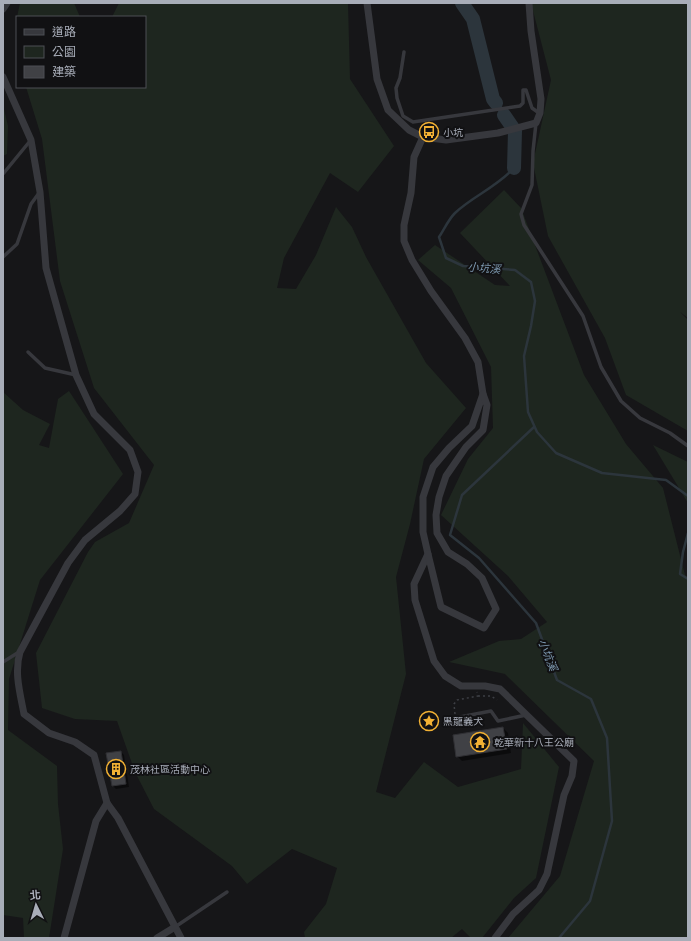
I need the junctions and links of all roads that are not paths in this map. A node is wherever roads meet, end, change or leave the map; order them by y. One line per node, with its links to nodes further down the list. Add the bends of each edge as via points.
1 (7, 3): 4 (street)
2 (367, 3): 8 (street, via 377,79 388,110)
3 (529, 3): 7 (street, via 541,99)
4 (3, 9)
5 (404, 52): 8 (lane, via 396,88)
6 (3, 77): 11 (street)
7 (540, 113): 8 (lane, via 532,108 526,90 523,90 523,103 520,106 413,122); 9 (street)
8 (401, 118): 10 (street, via 409,130)
9 (536, 123): 10 (street, via 498,133 446,140); 18 (lane, via 532,185 521,214 524,225 583,316 601,367 621,401 640,418 670,433)
10 (423, 137): 17 (street, via 414,157 404,241 423,278 465,338 478,362)
11 (31, 140): 12 (lane); 13 (street)
12 (3, 174)
13 (40, 192): 14 (lane, via 31,204 17,244); 16 (street, via 46,268)
14 (3, 257)
15 (28, 352): 16 (lane, via 45,368)
16 (76, 375): 20 (street, via 94,414 130,450 138,472 135,494 120,511 85,540 68,563)
17 (483, 394): 19 (street, via 472,426 433,467 424,497 423,532); 19 (street, via 487,406 483,430 466,447 446,476 436,515 438,533 448,552 467,564 482,578 496,609 484,628 441,607)
18 (688, 446)
19 (428, 554): 22 (street, via 414,584 415,600 434,661 445,676 461,686 500,689)
20 (20, 652): 21 (lane); 24 (street, via 17,664 18,686 24,714 49,733 75,742 94,755)
21 (3, 662)
22 (527, 714): 23 (lane, via 498,721 491,712); 30 (street, via 574,761 572,776 564,795 547,874 539,890 513,914)
23 (460, 717)
24 (107, 803): 26 (street, via 118,818); 27 (street, via 96,820)
25 (227, 892): 26 (lane)
26 (175, 927): 28 (street); 29 (street)
27 (64, 938)
28 (158, 938)
29 (182, 938)
30 (495, 938)

